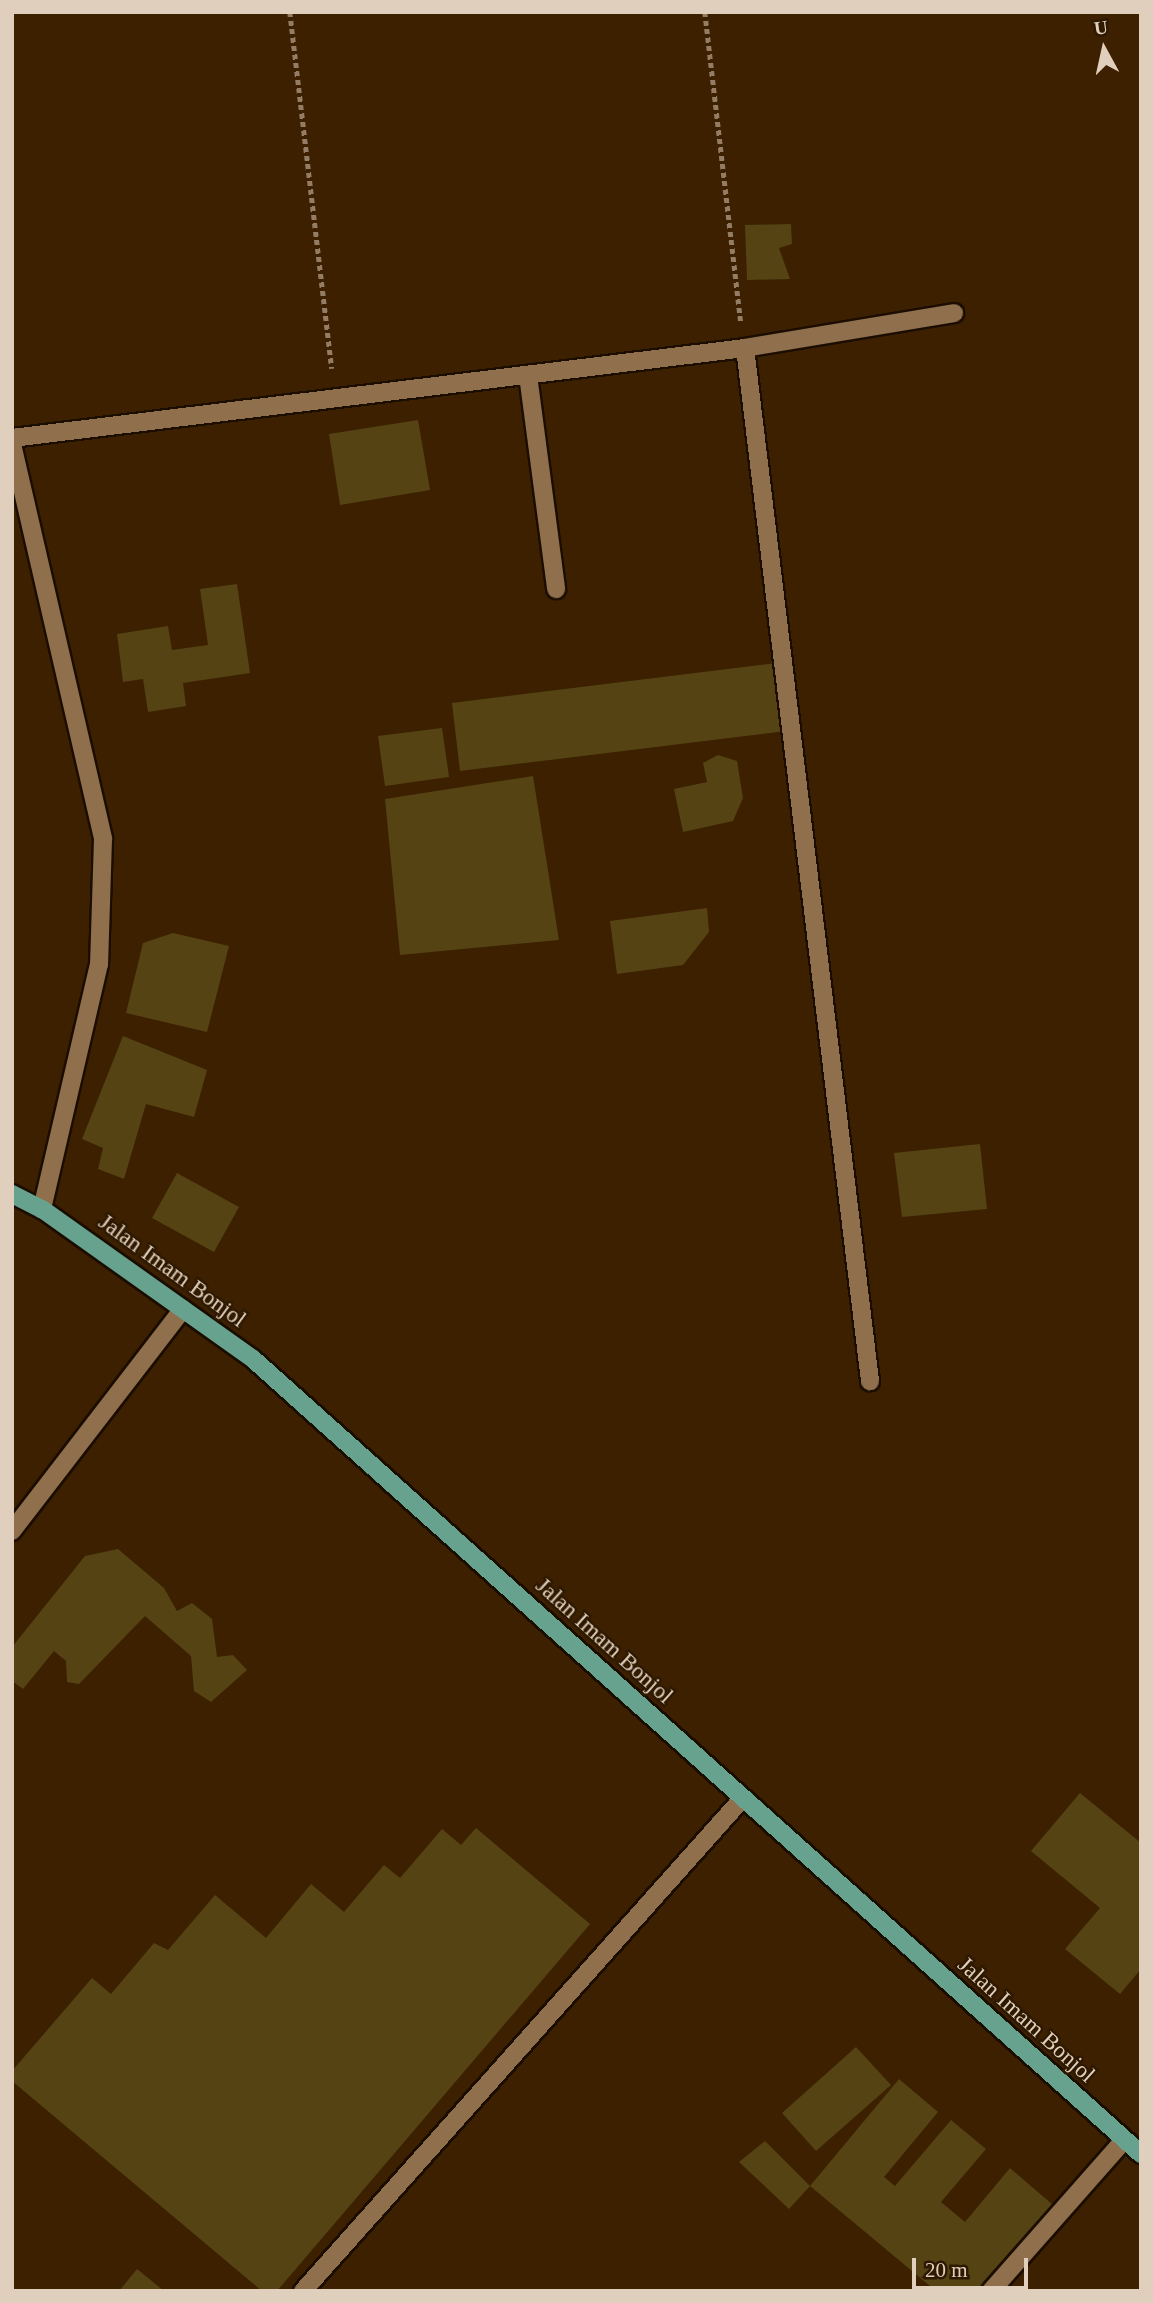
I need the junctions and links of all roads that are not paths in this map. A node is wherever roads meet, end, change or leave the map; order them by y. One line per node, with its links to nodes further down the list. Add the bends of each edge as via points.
1 (954, 313): 2 (street)
2 (744, 348): 3 (street); 10 (street)
3 (528, 375): 4 (street); 6 (street)
4 (12, 438)
5 (12, 444): 8 (street, via 103,839 99,964)
6 (555, 589)
7 (12, 1194): 8 (main road, Jalan Imam Bonjol)
8 (42, 1209): 9 (main road, Jalan Imam Bonjol)
9 (183, 1309): 11 (street); 12 (main road, Jalan Imam Bonjol, via 253,1359)
10 (870, 1381)
11 (12, 1531)
12 (742, 1799): 13 (main road, Jalan Imam Bonjol); 15 (street)
13 (1124, 2140): 14 (main road, Jalan Imam Bonjol); 16 (street)
14 (1141, 2154)
15 (303, 2291)
16 (991, 2291)

